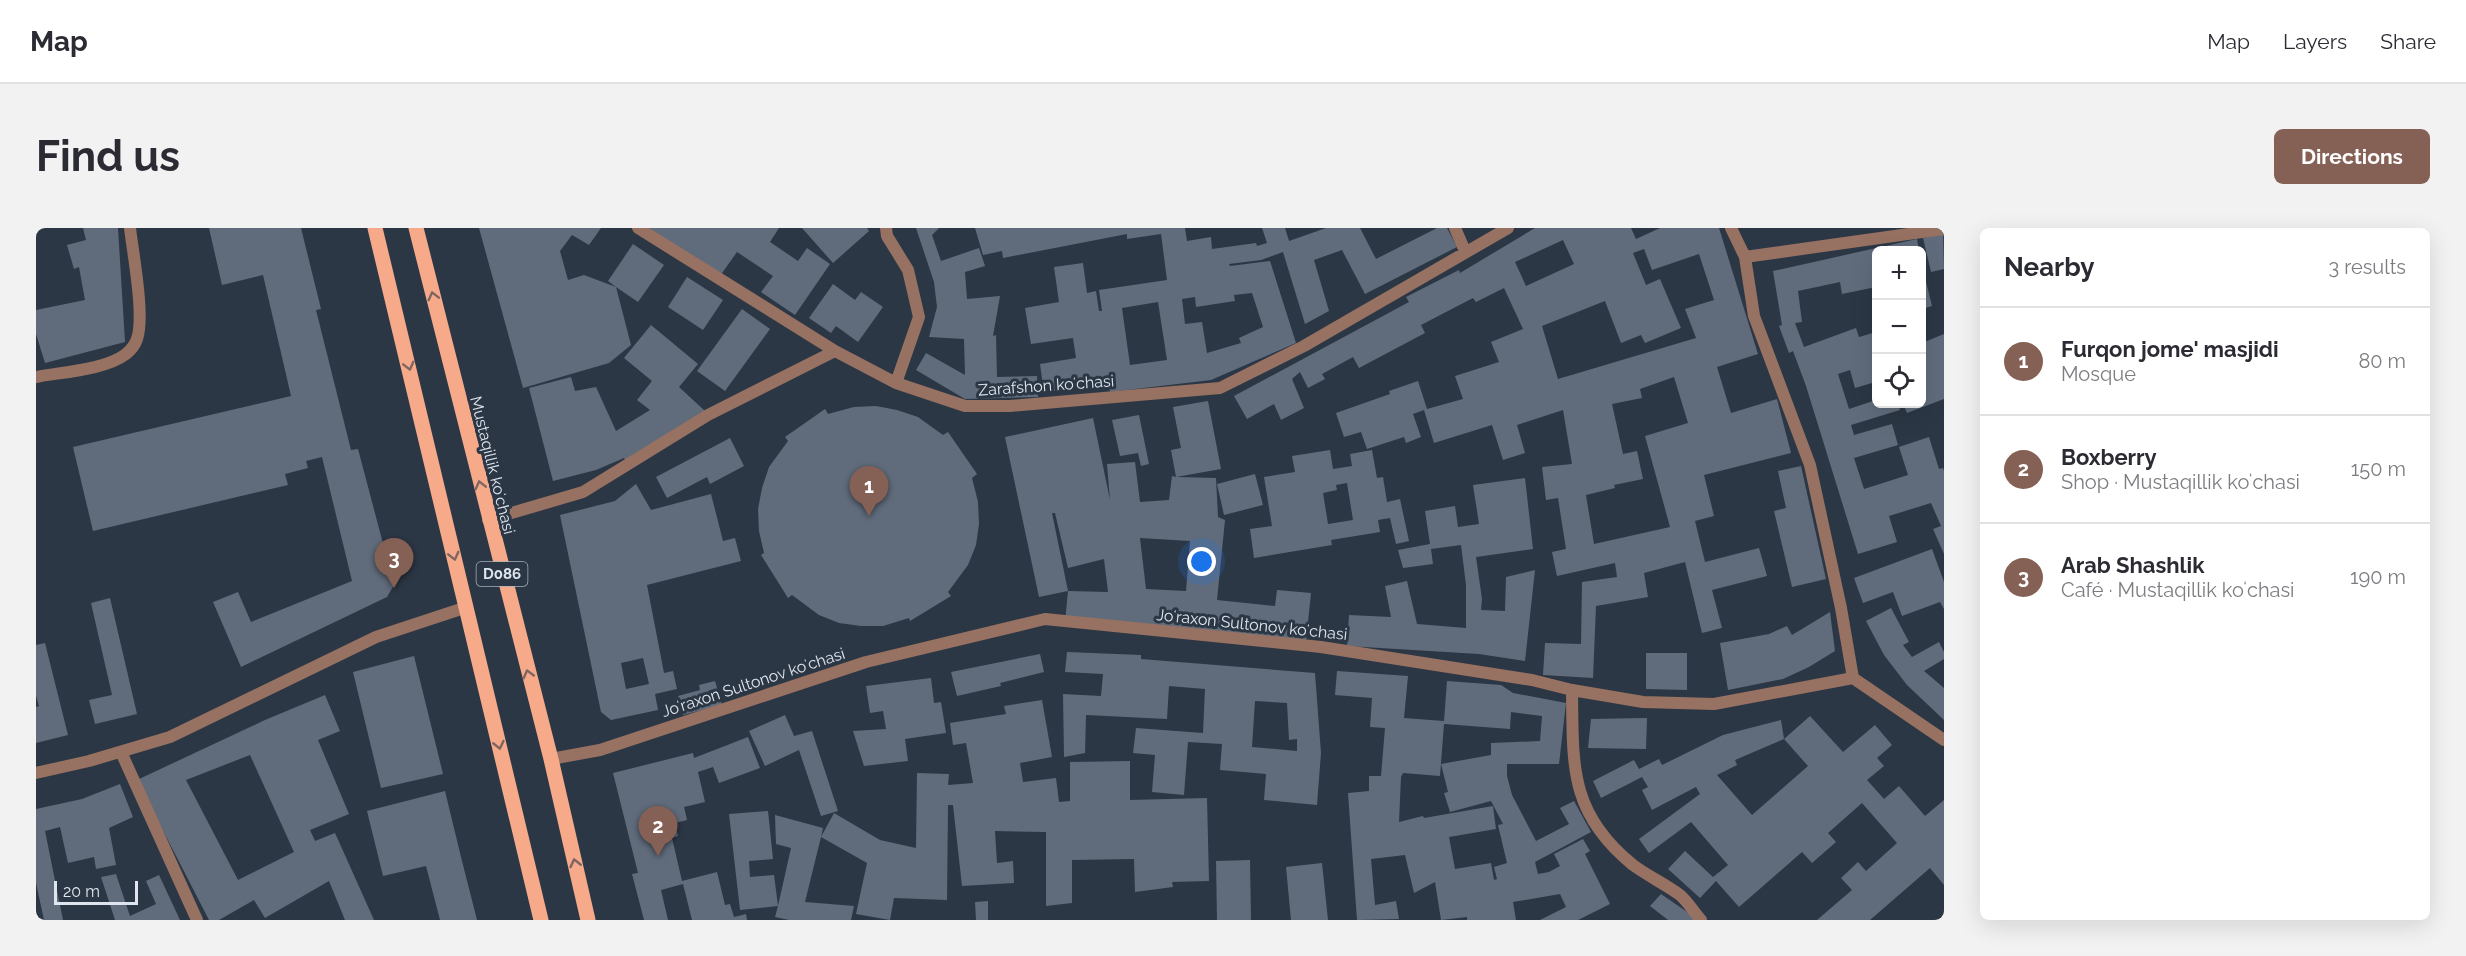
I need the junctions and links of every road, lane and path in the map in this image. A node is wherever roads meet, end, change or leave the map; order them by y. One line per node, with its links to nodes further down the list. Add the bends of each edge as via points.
1 (130, 228): 13 (street, via 139,318 133,347 104,364)
2 (375, 228): 16 (main road, D086, one-way to 16)
3 (416, 228): 15 (main road, Mustaqillik koʻchasi / D086, one-way to 3)
4 (638, 228): 12 (street, Zarafshon koʻchasi)
5 (886, 228): 14 (street, via 908,270 919,318)
6 (1455, 228): 10 (street)
7 (1508, 228): 10 (street, Zarafshon koʻchasi)
8 (1731, 228): 11 (street)
9 (1944, 229): 11 (street)
10 (1465, 251): 14 (street, Zarafshon koʻchasi, via 1304,346 1220,387 1010,406 965,406)
11 (1745, 257): 17 (street, via 1754,316 1810,465)
12 (835, 351): 14 (street, Zarafshon koʻchasi); 15 (street, via 708,415 583,492)
13 (36, 377)
14 (896, 383)
15 (488, 520): 21 (main road, Mustaqillik koʻchasi / D086, one-way to 15)
16 (467, 607): 20 (street, via 376,637 170,737); 24 (main road, D086, one-way to 24)
17 (1853, 678): 18 (street, Joʻraxon Sultonov koʻchasi, via 1714,704 1643,702); 19 (street)
18 (1572, 690): 21 (street, Joʻraxon Sultonov koʻchasi, via 1532,680 1320,647 1046,619 866,662 600,750); 26 (street, via 1576,783 1586,810 1610,846 1682,896)
19 (1944, 740)
20 (122, 752): 22 (street); 23 (street)
21 (550, 759): 25 (main road, Mustaqillik koʻchasi / D086, one-way to 21)
22 (36, 773)
23 (197, 920)
24 (541, 920)
25 (588, 920)
26 (1701, 920)

